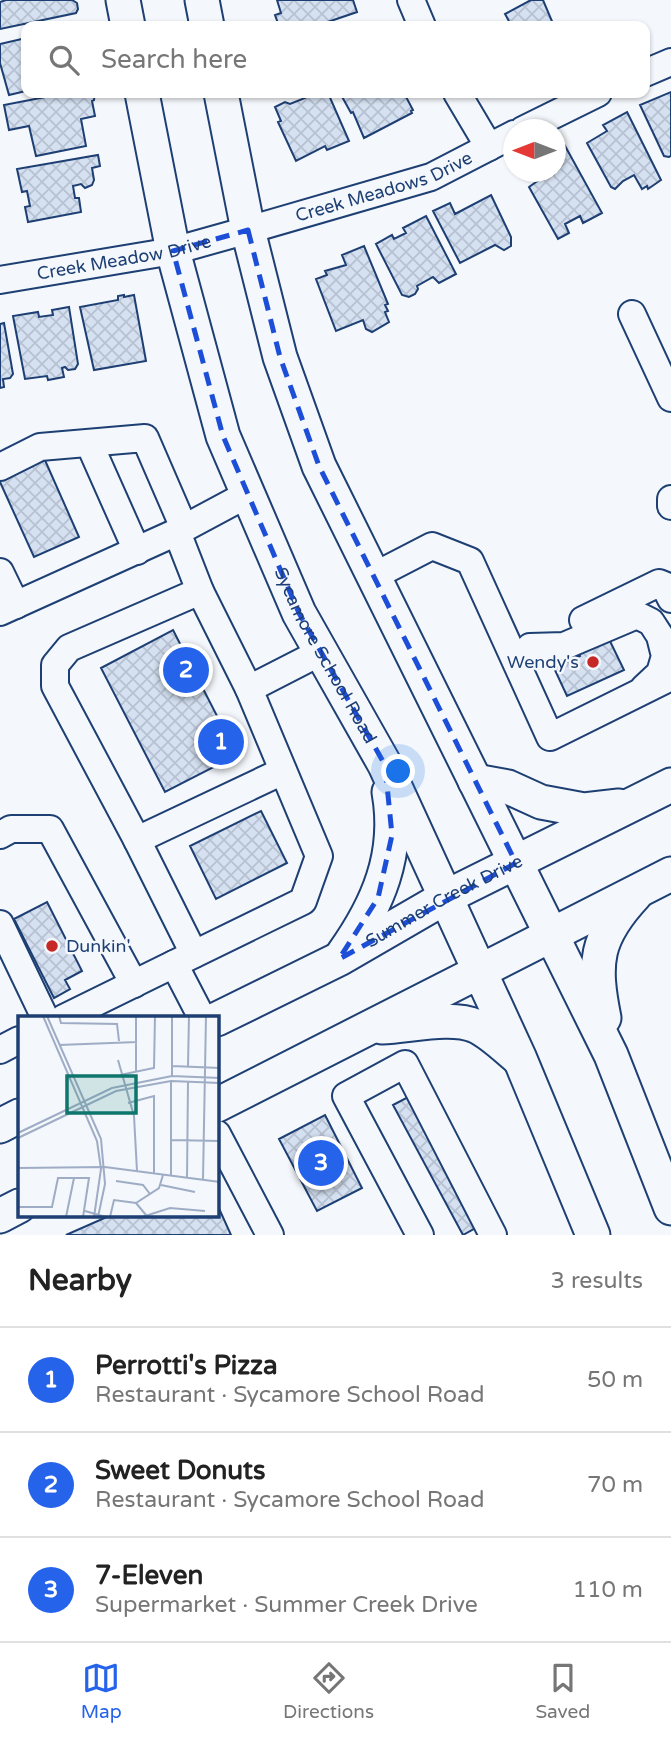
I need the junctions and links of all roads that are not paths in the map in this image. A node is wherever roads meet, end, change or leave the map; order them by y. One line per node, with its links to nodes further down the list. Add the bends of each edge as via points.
1 (123, 0): 4 (main road)
2 (202, 0): 5 (main road)
3 (411, 0): 6 (street)
4 (127, 21)
5 (206, 21)
6 (420, 21)
7 (671, 61): 8 (street)
8 (650, 71)
9 (143, 98): 17 (main road, Sycamore School Road)
10 (222, 98): 16 (main road)
11 (460, 98): 15 (street)
12 (588, 98): 13 (street)
13 (545, 119)
14 (503, 139): 15 (street, Creek Meadows Drive)
15 (489, 147): 16 (street, Creek Meadows Drive, via 430,177)
16 (248, 230): 17 (street, Creek Meadow Drive); 29 (main road, via 281,358 319,466)
17 (173, 251): 18 (street, Creek Meadow Drive); 23 (main road, Sycamore School Road, via 223,436)
18 (0, 280)
19 (632, 314): 20 (street)
20 (671, 398)
21 (89, 443): 22 (street, via 40,447); 26 (street, via 145,438); 27 (street)
22 (0, 467)
23 (248, 494): 26 (street); 34 (main road, Sycamore School Road, via 299,614)
24 (671, 499): 25 (street)
25 (671, 506)
26 (181, 530): 27 (street); 30 (street)
27 (137, 551): 32 (street)
28 (0, 572): 32 (street)
29 (374, 576): 33 (street, via 432,547 470,561); 40 (main road)
30 (201, 591): 36 (street); 44 (street, via 69,648 55,665 55,686)
31 (671, 600): 33 (street, via 659,583)
32 (8, 609)
33 (521, 651): 37 (street, via 550,737); 37 (street, via 564,646 637,615 651,622 665,656 660,673)
34 (321, 652): 36 (street); 38 (main road, Sycamore School Road)
35 (671, 677): 37 (street)
36 (249, 689): 39 (street)
37 (640, 691)
38 (385, 765): 48 (main road, Sycamore School Road); 52 (main road, via 391,800 386,867 378,898)
39 (283, 771): 44 (street); 51 (street, via 320,856 303,901)
40 (475, 780): 42 (main road, via 508,787 541,803 584,810); 45 (main road)
41 (671, 785): 42 (main road, Summer Creek Drive)
42 (632, 805): 45 (main road, Summer Creek Drive)
43 (0, 835): 54 (street, via 11,829 50,830)
44 (137, 840): 51 (street)
45 (516, 863): 48 (main road, Summer Creek Drive); 50 (main road)
46 (671, 874): 47 (main road)
47 (640, 889): 50 (main road); 62 (main road, via 614,918 597,972)
48 (446, 897): 52 (main road, Summer Creek Drive); 53 (main road, Sycamore School Road)
49 (0, 924): 55 (street)
50 (552, 934): 53 (main road); 62 (main road)
51 (184, 959): 54 (street); 57 (street)
52 (339, 959): 58 (main road, Summer Creek Drive)
53 (480, 971): 59 (main road); 63 (main road, Sycamore School Road)
54 (134, 984): 56 (street)
55 (44, 1016)
56 (68, 1016)
57 (201, 1016)
58 (219, 1018)
59 (369, 1027): 63 (main road, via 464,1023 477,1027); 64 (main road)
60 (18, 1041): 61 (street)
61 (0, 1050)
62 (611, 1055): 68 (main road)
63 (520, 1059): 71 (main road, Sycamore School Road)
64 (219, 1104)
65 (18, 1117): 66 (main road)
66 (0, 1126)
67 (219, 1138): 72 (street)
68 (670, 1203)
69 (18, 1207): 70 (main road)
70 (0, 1216)
71 (588, 1233)
72 (270, 1235)
73 (420, 1235): 74 (street, via 346,1096 405,1063)
74 (493, 1235)

